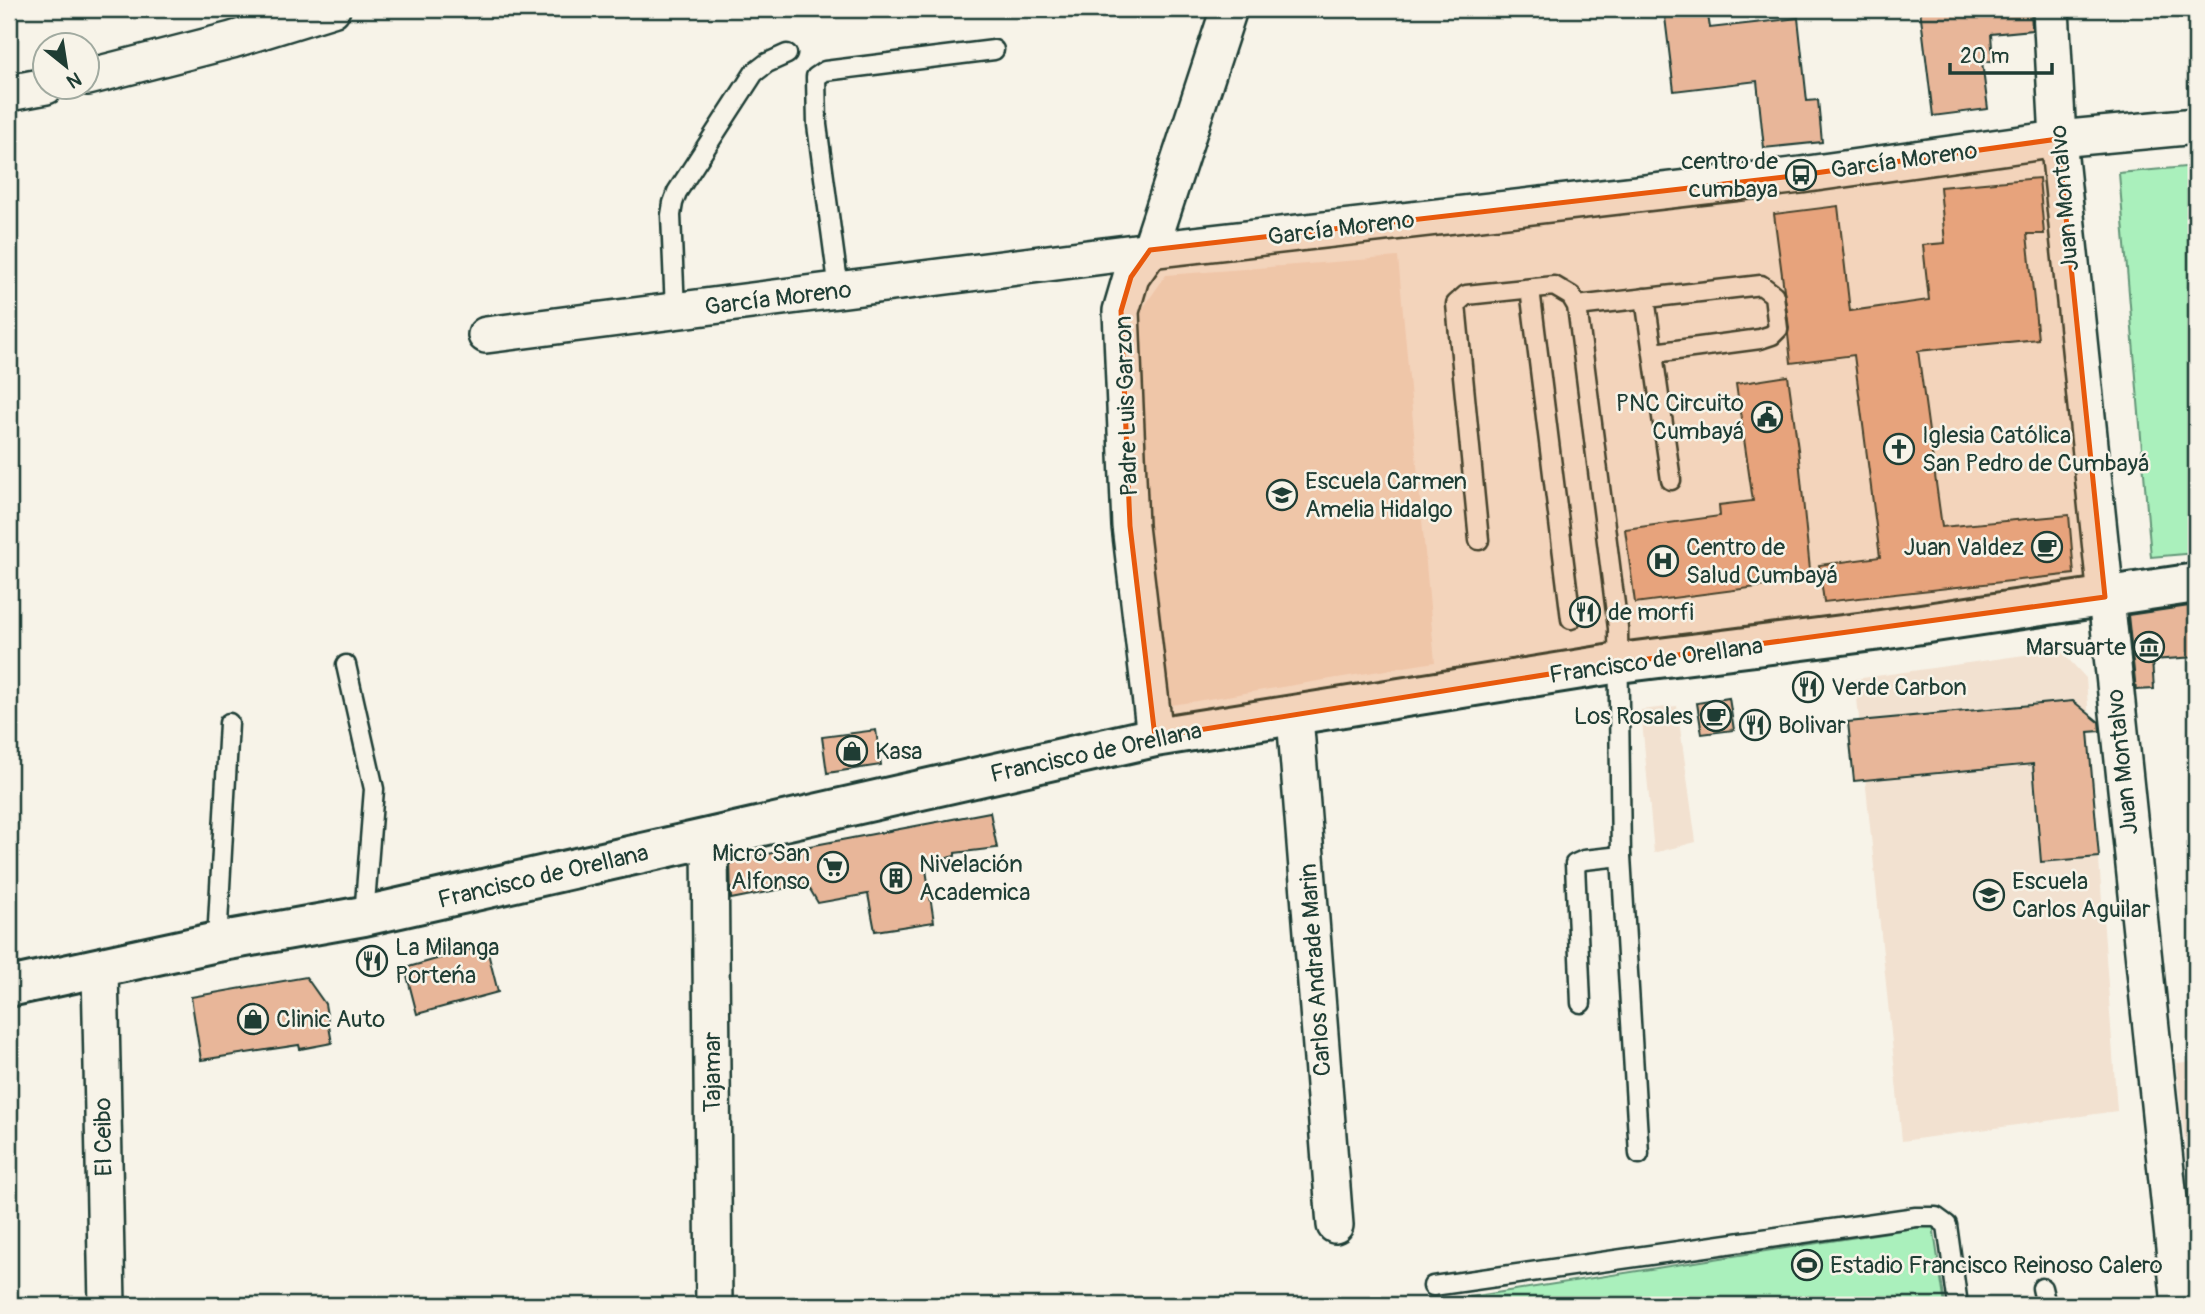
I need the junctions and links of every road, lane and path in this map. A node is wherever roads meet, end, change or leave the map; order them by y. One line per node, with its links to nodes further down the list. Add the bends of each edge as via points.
1 (332, 9): 6 (street)
2 (1229, 9): 11 (street, Padre Luis Garzon)
3 (2051, 9): 10 (street, Juan Montalvo)
4 (994, 50): 13 (lane, via 825,71 816,77 817,125)
5 (787, 54): 16 (lane, via 754,73 677,192 671,215)
6 (102, 73)
7 (32, 89): 8 (street)
8 (9, 93)
9 (2196, 126): 10 (street, García Moreno)
10 (2058, 139): 11 (street, García Moreno, via 1801,175); 22 (street, Juan Montalvo)
11 (1150, 250): 13 (street, García Moreno); 28 (street, Padre Luis Garzon, via 1131,276 1121,312 1130,526)
12 (1530, 289): 15 (lane, via 1554,286 1571,296); 20 (lane, via 1466,295 1456,304); 23 (lane)
13 (839, 290): 16 (street, García Moreno)
14 (1645, 298): 15 (lane); 18 (lane); 18 (lane, via 1761,285 1774,295 1777,309 1778,329 1772,335)
15 (1577, 306): 24 (lane)
16 (676, 312): 17 (street, García Moreno)
17 (486, 335)
18 (1654, 353): 19 (lane)
19 (1671, 480)
20 (1479, 540)
21 (2196, 583): 22 (street, Francisco de Orellana)
22 (2105, 597): 24 (street, Francisco de Orellana); 42 (street, Juan Montalvo)
23 (1571, 620)
24 (1619, 663): 26 (street, Francisco de Orellana); 30 (lane)
25 (346, 665): 31 (lane, via 374,789)
26 (1295, 716): 28 (street, Francisco de Orellana); 37 (street, Carlos Andrade Marin)
27 (229, 723): 32 (lane)
28 (1155, 737): 29 (street, Francisco de Orellana)
29 (710, 839): 31 (street, Francisco de Orellana); 40 (street, Tajamar)
30 (1621, 856): 35 (lane, via 1575,864); 36 (lane)
31 (363, 916): 32 (street, Francisco de Orellana)
32 (217, 942): 33 (street, Francisco de Orellana)
33 (100, 969): 34 (street, Francisco de Orellana); 39 (street, El Ceibo)
34 (9, 987)
35 (1581, 1003)
36 (1639, 1154)
37 (1335, 1225)
38 (1433, 1286): 41 (lane, via 1936,1217 1947,1225)
39 (107, 1305)
40 (714, 1305)
41 (1958, 1305)
42 (2180, 1305)

